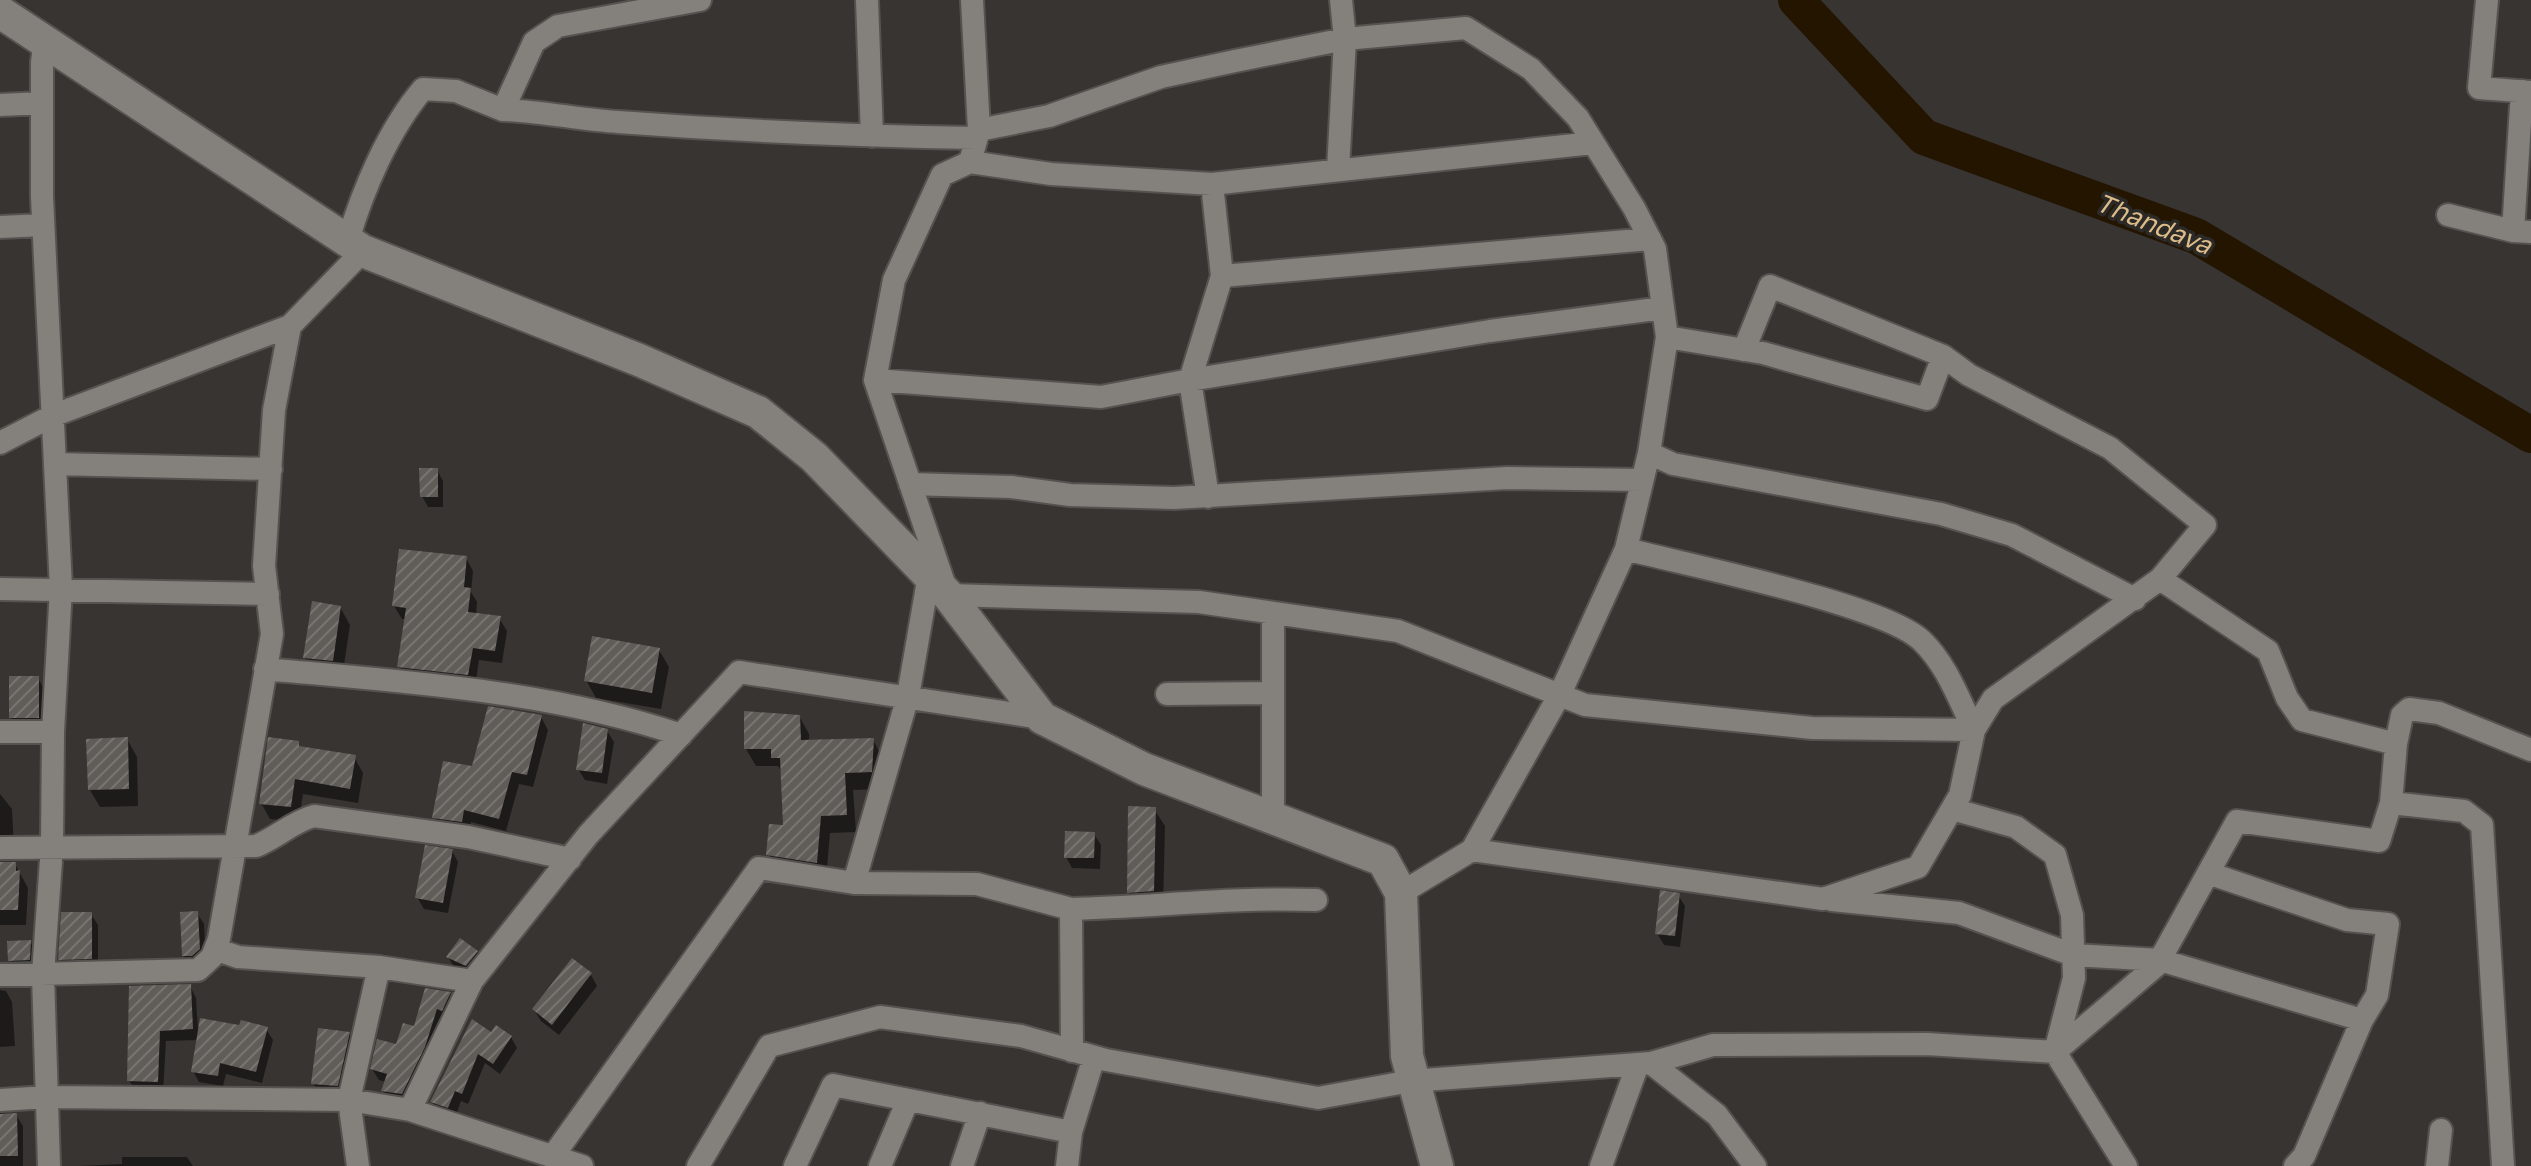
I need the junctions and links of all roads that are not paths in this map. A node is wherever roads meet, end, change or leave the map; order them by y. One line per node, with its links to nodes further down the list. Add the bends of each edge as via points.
1 (700, 0): 12 (street, via 558,26 534,42)
2 (867, 0): 14 (street)
3 (972, 0): 13 (street)
4 (1341, 0): 7 (street)
5 (2487, 0): 9 (street, via 2479,88)
6 (0, 12): 8 (main road)
7 (1345, 39): 13 (street, via 1161,77); 15 (street, via 1466,28 1531,69 1578,118); 17 (street)
8 (45, 40): 10 (street); 24 (main road)
9 (2526, 92): 22 (street)
10 (42, 103): 11 (street); 20 (street)
11 (0, 105)
12 (503, 110): 14 (street, via 614,122); 24 (street, via 456,91 423,89 409,106 359,205)
13 (978, 134): 14 (street); 16 (street)
14 (872, 136)
15 (1593, 143): 17 (street); 23 (street)
16 (970, 162): 18 (street, via 1051,174); 31 (street, via 942,175 894,280)
17 (1338, 170): 18 (street)
18 (1212, 184): 25 (street)
19 (2448, 215): 22 (street)
20 (43, 225): 21 (street); 33 (street)
21 (0, 227)
22 (2522, 232)
23 (1650, 239): 25 (street); 26 (street)
24 (355, 246): 27 (street); 43 (main road, via 758,412 814,457)
25 (1222, 276): 32 (street)
26 (1663, 308): 28 (street); 32 (street)
27 (290, 326): 33 (street); 37 (street, via 274,410)
28 (1667, 337): 29 (street); 35 (street)
29 (1744, 350): 30 (street, via 1927,399); 30 (street, via 1770,286)
30 (1943, 356): 42 (street, via 1969,375 2110,448 2205,525)
31 (875, 380): 32 (street, via 1101,397); 39 (street)
32 (1190, 380): 40 (street)
33 (52, 416): 34 (street); 36 (street)
34 (0, 443)
35 (1649, 453): 38 (street); 47 (street, via 1673,464 1941,514 2012,535)
36 (56, 464): 37 (street); 44 (street)
37 (271, 469): 46 (street, via 264,566)
38 (1642, 480): 40 (street, via 1507,478); 41 (street)
39 (910, 484): 40 (street, via 1070,495); 43 (street)
40 (1208, 497)
41 (1626, 549): 52 (street); 55 (street, via 1861,611 1919,638 1939,661)
42 (2160, 579): 47 (street); 59 (street, via 2268,651 2302,720)
43 (938, 585): 48 (street, via 1199,602); 53 (street); 54 (main road)
44 (61, 588): 45 (street); 46 (street); 57 (street)
45 (0, 589)
46 (268, 594): 49 (street, via 272,634)
47 (2135, 599): 55 (street, via 1993,699)
48 (1273, 613): 50 (street); 52 (street, via 1398,631)
49 (265, 669): 58 (street, via 447,685 616,713); 65 (street)
50 (1273, 693): 51 (street); 63 (street)
51 (1167, 694)
52 (1560, 694): 55 (street, via 1585,705 1812,728); 67 (street)
53 (908, 696): 54 (street); 58 (street, via 739,672); 70 (street)
54 (1042, 718): 63 (main road, via 1144,769)
55 (1974, 730): 62 (street)
56 (0, 732): 57 (street)
57 (53, 732): 64 (street)
58 (681, 735): 68 (street)
59 (2396, 744): 60 (street, via 2402,715 2409,709 2439,713); 61 (street)
60 (2531, 750)
61 (2391, 803): 69 (street, via 2379,841 2237,821); 110 (street, via 2464,811 2482,825)
62 (1952, 809): 72 (street, via 1918,867); 76 (street, via 2016,827 2055,855 2072,915)
63 (1273, 818): 71 (main road, via 1383,860)
64 (52, 846): 65 (street); 66 (street); 79 (street)
65 (236, 846): 68 (street, via 256,846 292,822 314,816 468,837); 75 (street)
66 (0, 848)
67 (1472, 850): 71 (street); 72 (street)
68 (570, 859): 81 (street)
69 (2208, 873): 77 (street); 82 (street, via 2347,920 2388,924 2377,995)
70 (854, 883): 74 (street, via 977,884); 95 (street, via 759,868)
71 (1401, 893): 86 (main road)
72 (1823, 899): 76 (street, via 1959,913)
73 (1316, 900): 74 (street, via 1245,898)
74 (1071, 909): 84 (street)
75 (215, 949): 78 (street, via 238,957); 79 (street, via 198,970)
76 (2073, 955): 77 (street); 83 (street, via 2074,978)
77 (2160, 960): 82 (street); 83 (street)
78 (379, 967): 81 (street); 89 (street)
79 (43, 974): 80 (street); 87 (street)
80 (0, 975)
81 (472, 981): 91 (street)
82 (2362, 1020): 108 (street, via 2304,1156)
83 (2055, 1052): 85 (street, via 1927,1044 1713,1045); 107 (street)
84 (1083, 1054): 86 (street, via 1318,1098); 94 (street); 99 (street, via 1021,1036 880,1017 769,1046)
85 (1645, 1063): 86 (street); 105 (street); 106 (street, via 1717,1115)
86 (1411, 1081): 104 (main road)
87 (47, 1097): 88 (street); 89 (street); 96 (street)
88 (0, 1100)
89 (349, 1100): 91 (street); 97 (street)
90 (908, 1100): 92 (street); 100 (street, via 833,1085); 101 (street)
91 (410, 1110): 95 (street)
92 (980, 1113): 94 (street); 102 (street)
93 (2441, 1130): 109 (street)
94 (1071, 1132): 103 (street)
95 (553, 1156): 98 (street)
96 (49, 1166)
97 (358, 1166)
98 (582, 1166)
99 (698, 1166)
100 (795, 1166)
101 (880, 1166)
102 (962, 1166)
103 (1067, 1166)
104 (1437, 1166)
105 (1601, 1166)
106 (1755, 1166)
107 (2126, 1166)
108 (2295, 1166)
109 (2437, 1166)
110 (2503, 1166)

